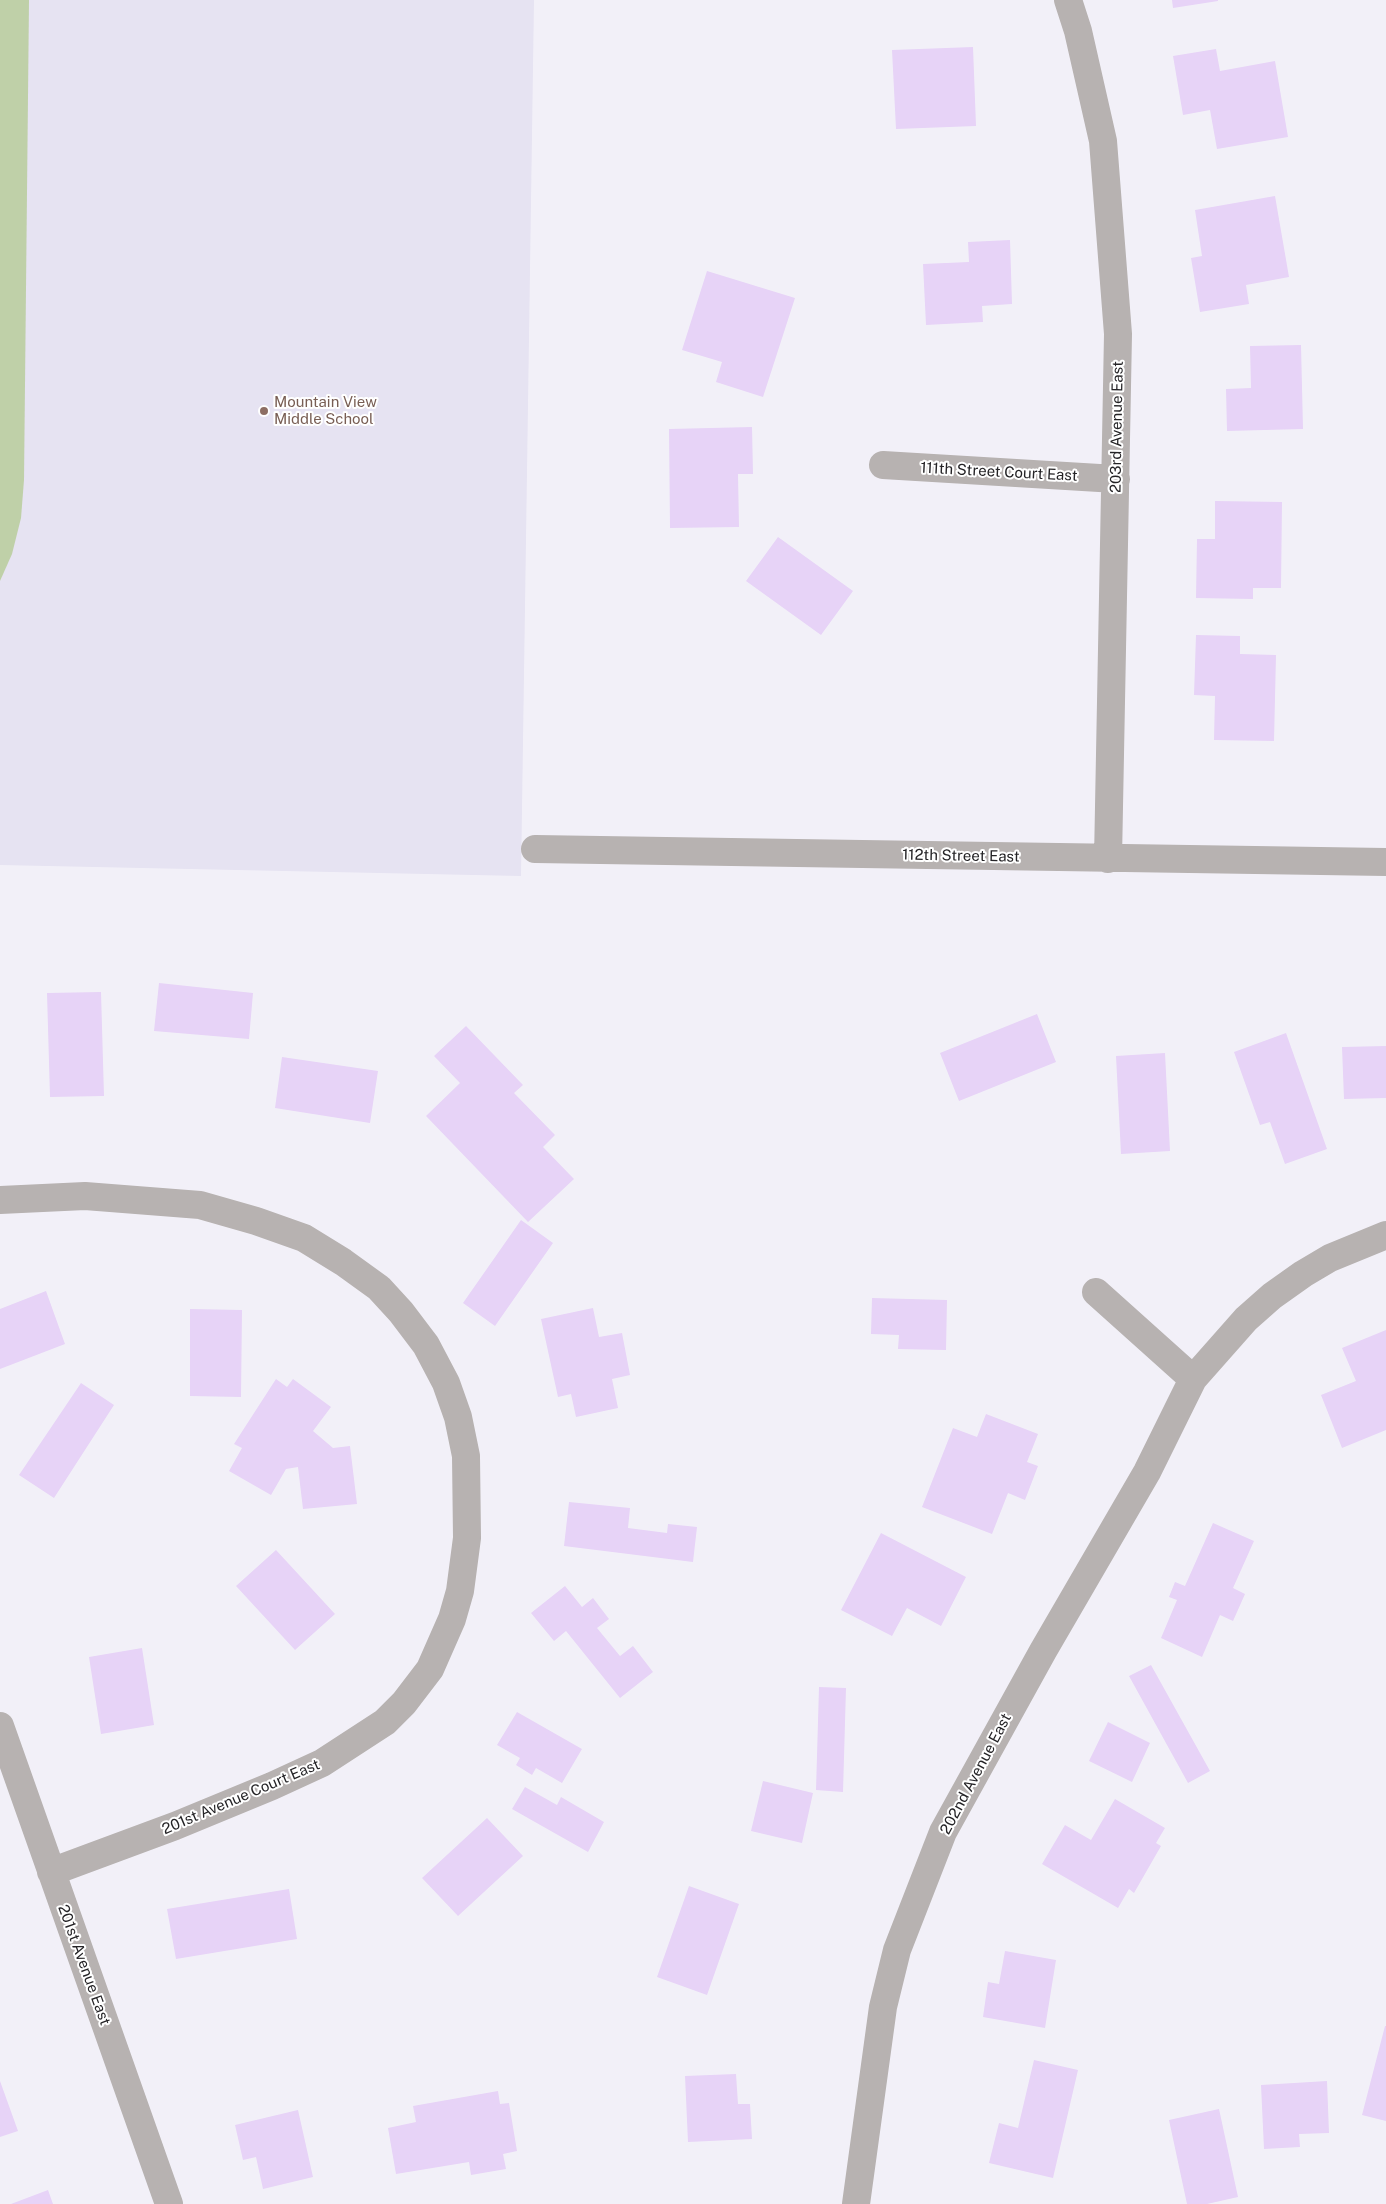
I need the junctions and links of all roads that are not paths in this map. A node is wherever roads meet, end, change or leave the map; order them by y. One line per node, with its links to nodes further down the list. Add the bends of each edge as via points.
1 (1068, 0): 3 (street, 203rd Avenue East, via 1103,141 1118,334)
2 (882, 465): 3 (street, 111th Street Court East)
3 (1116, 478): 5 (street, 203rd Avenue East)
4 (535, 849): 5 (street, 112th Street East)
5 (1108, 858): 6 (street, 112th Street East)
6 (1386, 862)
7 (0, 1200): 12 (street, 201st Avenue Court East, via 85,1196 200,1205 304,1238 379,1288 421,1338 446,1383 458,1417 466,1456 467,1538 460,1591 452,1619 430,1669 404,1703 385,1722 322,1763 175,1826)
8 (1386, 1235): 10 (street, 202nd Avenue East, via 1330,1258 1272,1296 1246,1319)
9 (1096, 1292): 10 (street)
10 (1193, 1379): 14 (street, 202nd Avenue East, via 1147,1472 943,1832 897,1950 884,2006)
11 (0, 1726): 12 (street, 201st Avenue East)
12 (51, 1872): 13 (street, 201st Avenue East)
13 (169, 2204)
14 (856, 2204)

